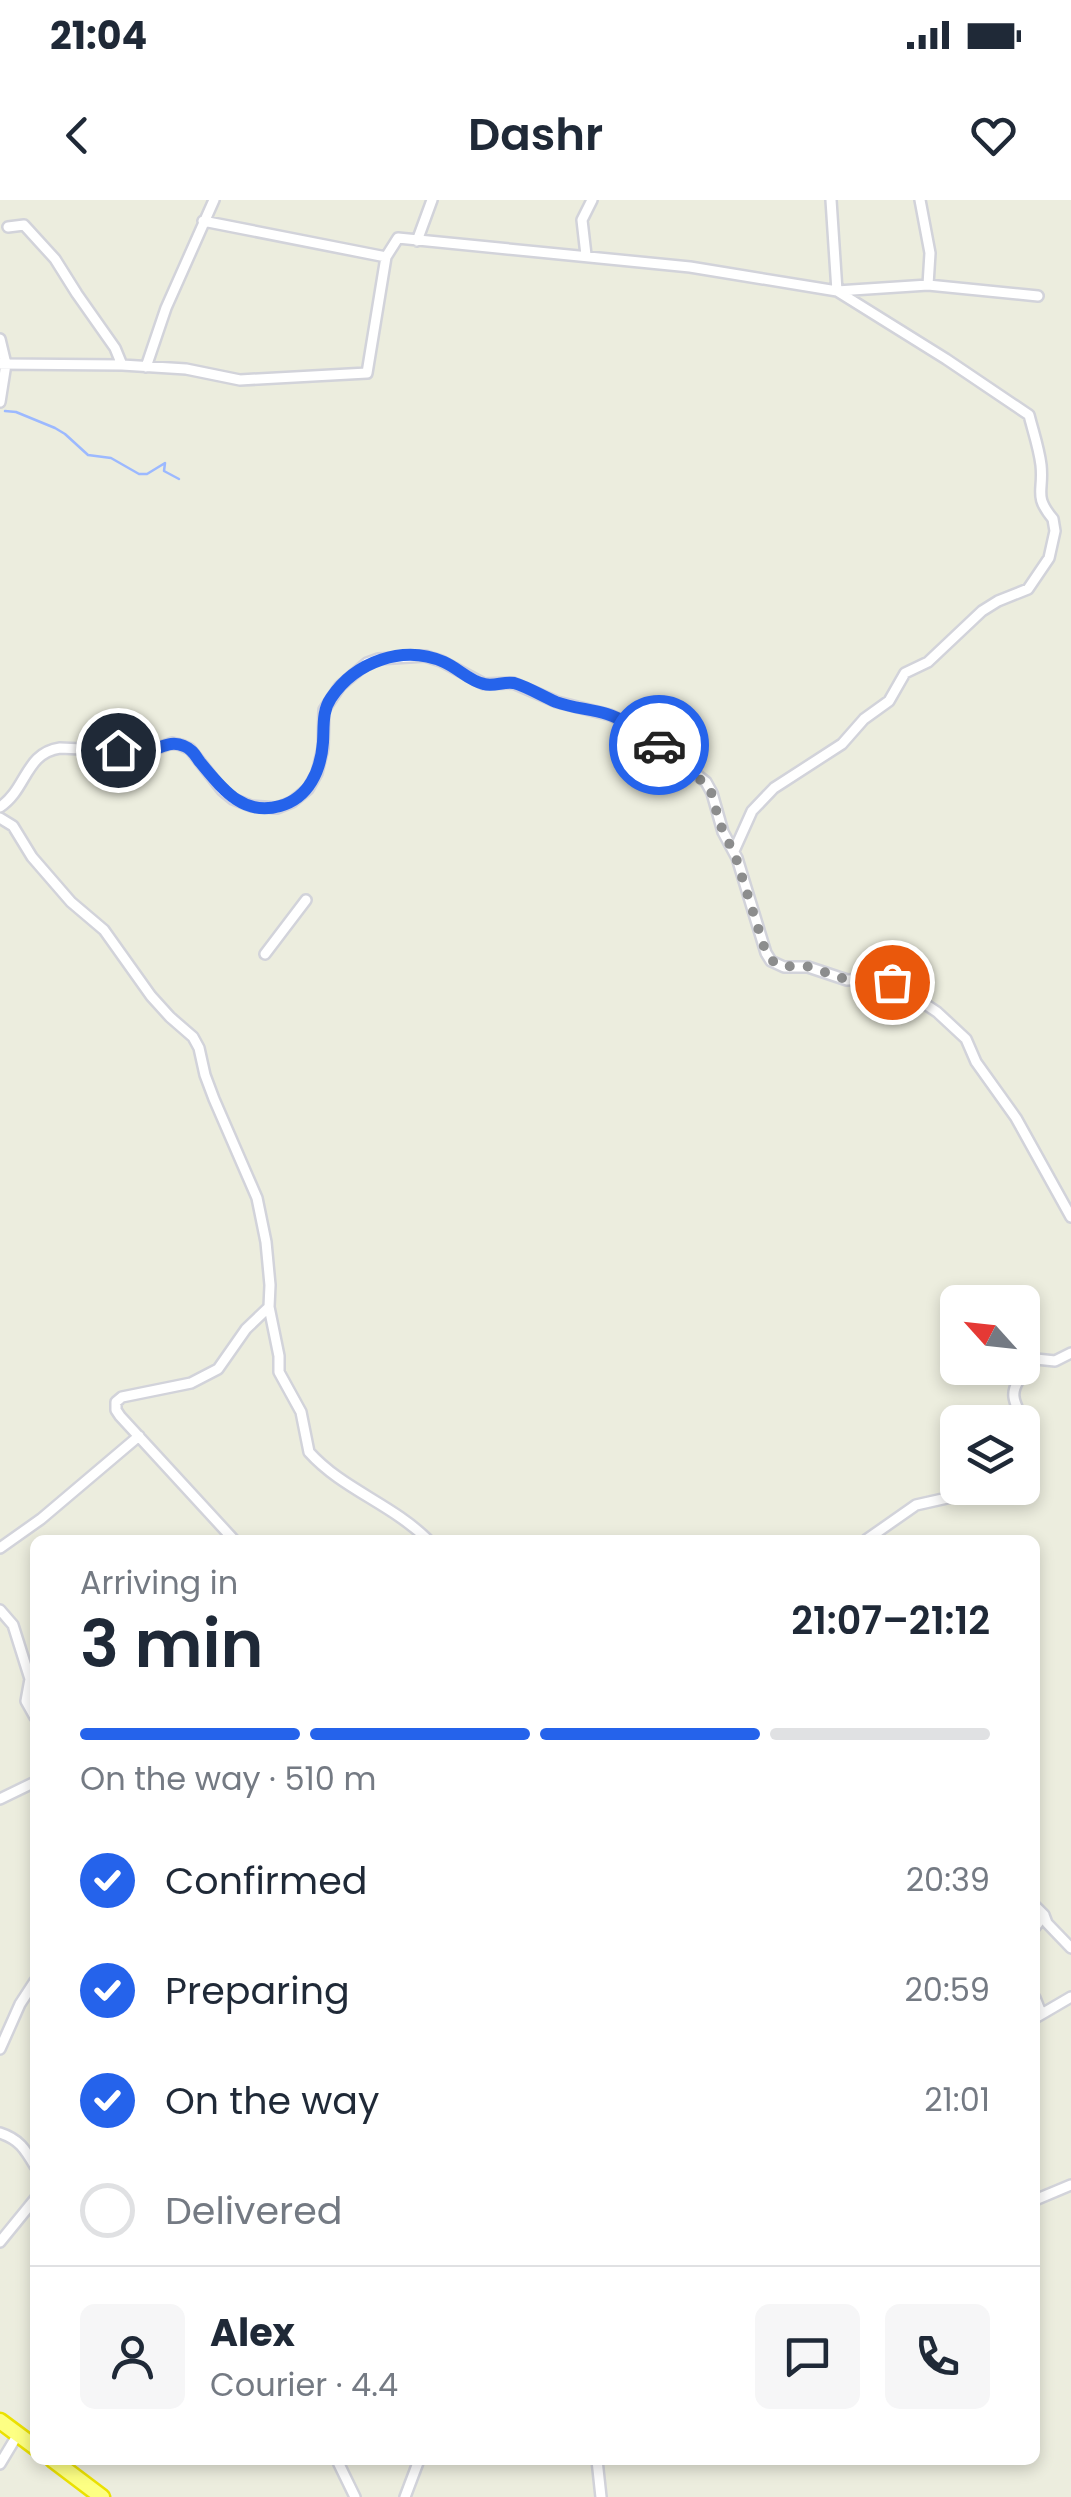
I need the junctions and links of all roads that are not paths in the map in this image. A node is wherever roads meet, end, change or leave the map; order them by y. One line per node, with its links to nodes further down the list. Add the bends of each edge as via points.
1 (214, 200): 6 (street)
2 (432, 200): 8 (street)
3 (592, 200): 9 (street, via 582,220)
4 (831, 200): 12 (street)
5 (920, 200): 11 (street)
6 (203, 222): 10 (street); 17 (street)
7 (8, 227): 16 (street, via 24,226 42,243)
8 (417, 241): 9 (street); 10 (street, via 398,238)
9 (586, 256): 12 (street)
10 (386, 257): 17 (street, via 367,373 240,380)
11 (928, 285): 12 (street); 13 (street)
12 (837, 290): 21 (street, via 1029,415 1053,544 1028,589 982,611 928,662 906,673 890,700 842,744 760,801)
13 (1038, 296)
14 (0, 339): 15 (street)
15 (3, 364): 16 (street); 18 (street)
16 (122, 366): 17 (street)
17 (146, 367)
18 (0, 402)
19 (0, 807): 21 (street, via 49,749 147,752 172,743 190,748 232,799 276,808 308,789 317,772 324,710 340,686 367,663 425,656 484,684 513,683 627,723 706,782)
20 (0, 818): 25 (street, via 193,1037 257,1198)
21 (734, 851): 24 (street, via 772,962 847,980 892,982 937,1012 966,1039)
22 (306, 900): 23 (street)
23 (265, 954)
24 (1071, 1217)
25 (269, 1307): 28 (street, via 218,1368 191,1383 116,1402); 31 (street, via 279,1372 301,1412 309,1452)
26 (1071, 1353): 27 (street, via 1036,1359 1018,1382)
27 (1017, 1405)
28 (138, 1436): 30 (street); 33 (street)
29 (940, 1500): 32 (street, via 916,1506)
30 (229, 1535)
31 (422, 1535)
32 (873, 1535)
33 (0, 1548)
34 (0, 1610): 35 (street)
35 (30, 1670)
36 (30, 1687): 37 (street)
37 (30, 1711)
38 (30, 1784): 39 (street)
39 (0, 1799)
40 (1040, 1910): 41 (street)
41 (1044, 1914): 42 (street); 43 (street)
42 (1040, 1920)
43 (1071, 1948)
44 (30, 1988): 47 (street)
45 (1071, 1996): 46 (street)
46 (1040, 2014)
47 (0, 2050)
48 (0, 2133): 49 (street, via 21,2143)
49 (30, 2158)
50 (1071, 2184): 51 (street)
51 (1040, 2198)
52 (30, 2205): 53 (street)
53 (0, 2242)
54 (0, 2421): 55 (highway)
55 (18, 2434): 56 (highway); 57 (street)
56 (30, 2443)
57 (0, 2464)
58 (59, 2465): 62 (highway)
59 (339, 2465): 63 (street)
60 (416, 2465): 64 (street)
61 (597, 2465): 65 (street)
62 (102, 2497)
63 (354, 2497)
64 (404, 2497)
65 (601, 2497)

